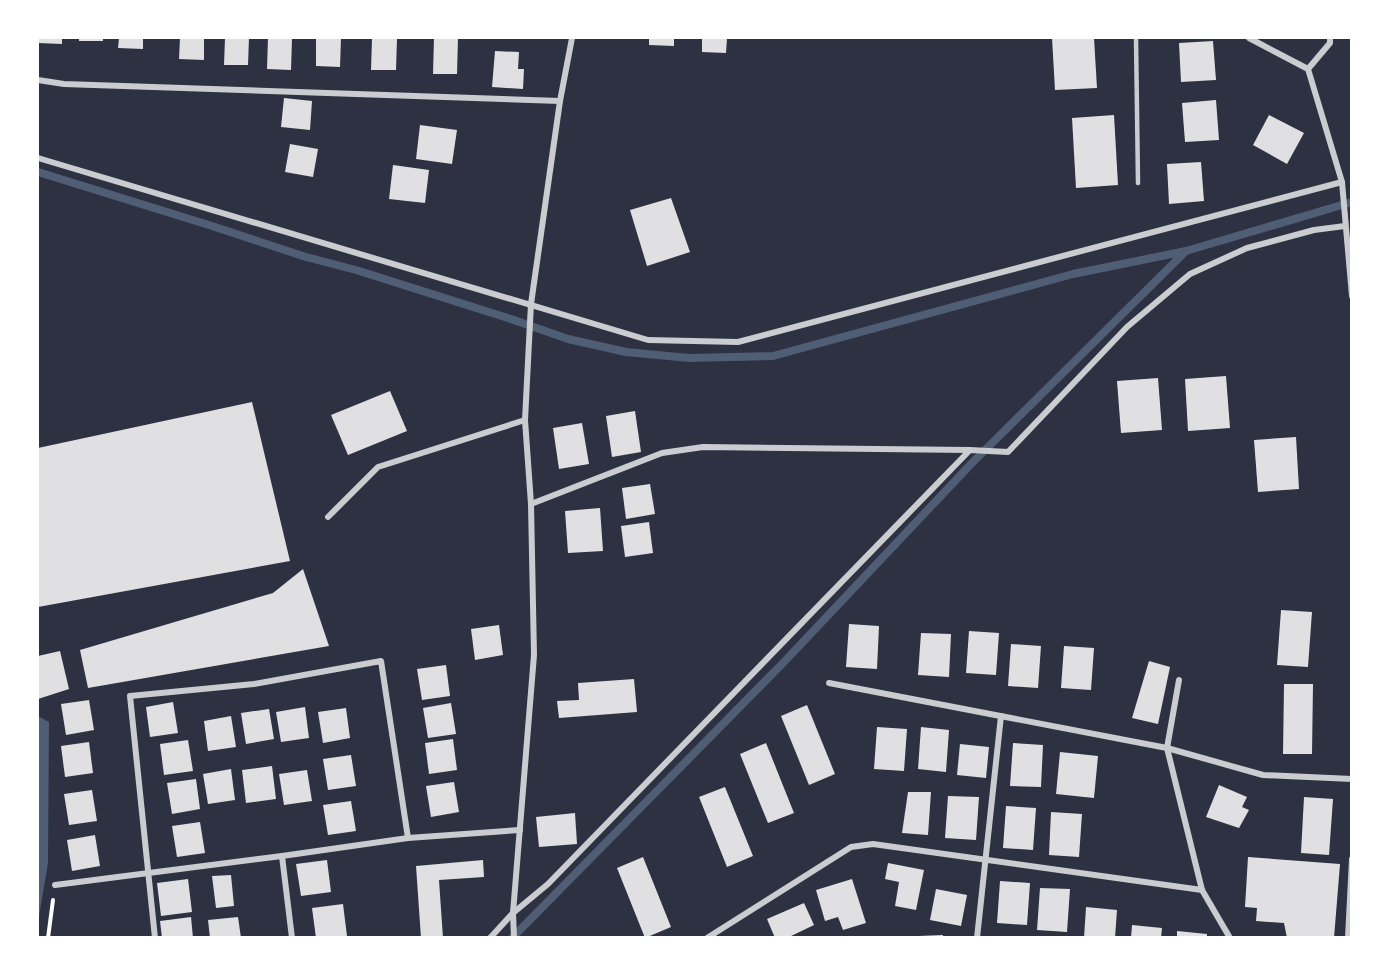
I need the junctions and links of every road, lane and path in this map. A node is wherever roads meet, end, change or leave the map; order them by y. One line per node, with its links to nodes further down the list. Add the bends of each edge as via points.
1 (572, 38): 7 (street)
2 (1136, 38): 9 (lane)
3 (1249, 38): 5 (street)
4 (1330, 38): 5 (street)
5 (1308, 69): 10 (street)
6 (38, 80): 7 (street)
7 (560, 101): 13 (street)
8 (38, 158): 13 (street)
9 (1138, 183)
10 (1342, 185): 11 (street); 13 (street, via 738,342 648,340)
11 (1347, 222): 12 (street); 15 (street, via 1247,248 1190,274 1127,327 1008,452)
12 (1352, 296)
13 (531, 307): 14 (street)
14 (525, 420): 16 (street); 17 (street, via 378,467)
15 (974, 450): 16 (street, via 703,447 662,453); 31 (street, via 548,884)
16 (531, 504): 23 (street, via 534,655)
17 (328, 517)
18 (1179, 680): 21 (street)
19 (829, 683): 20 (street)
20 (1001, 716): 21 (street); 27 (street)
21 (1167, 748): 22 (street, via 1263,776); 30 (street)
22 (1352, 779)
23 (520, 830): 24 (street); 31 (street)
24 (408, 838): 25 (street); 28 (street, via 381,661 254,684 130,696)
25 (282, 856): 28 (street); 34 (street)
26 (1352, 859): 40 (street)
27 (985, 860): 30 (street); 37 (street, via 873,844 851,847); 38 (street)
28 (148, 873): 29 (street); 33 (street)
29 (55, 885): 32 (path)
30 (1202, 890): 39 (street)
31 (513, 913): 35 (street); 36 (street)
32 (48, 938)
33 (155, 938)
34 (292, 938)
35 (490, 938)
36 (514, 938)
37 (707, 938)
38 (977, 938)
39 (1230, 938)
40 (1348, 938)

